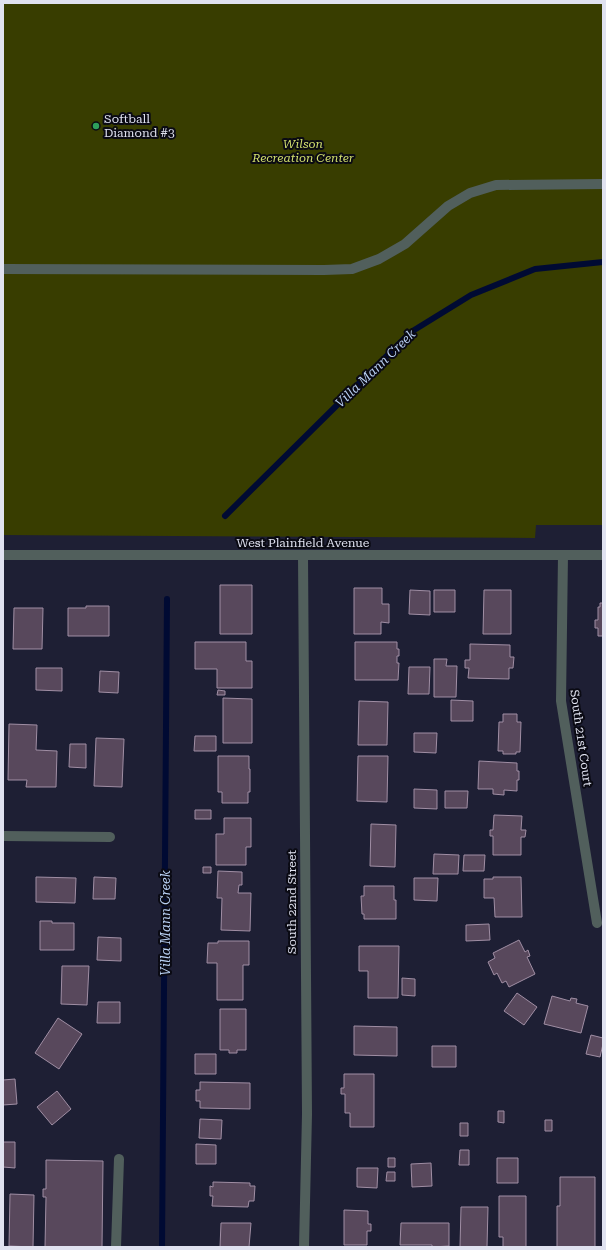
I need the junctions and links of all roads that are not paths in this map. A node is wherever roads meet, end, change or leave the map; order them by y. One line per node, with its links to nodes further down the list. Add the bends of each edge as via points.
1 (603, 184): 2 (street, via 496,185 470,193 448,206 405,244 379,260 352,269)
2 (3, 269)
3 (3, 555): 6 (street, West Plainfield Avenue)
4 (563, 555): 5 (street, West Plainfield Avenue); 6 (street, West Plainfield Avenue); 9 (street, South 21st Court, via 560,701)
5 (603, 555)
6 (303, 556): 12 (street, South 22nd Street, via 306,1106)
7 (3, 836): 8 (street)
8 (110, 837)
9 (597, 923)
10 (119, 1159): 11 (street)
11 (116, 1247)
12 (304, 1247)

